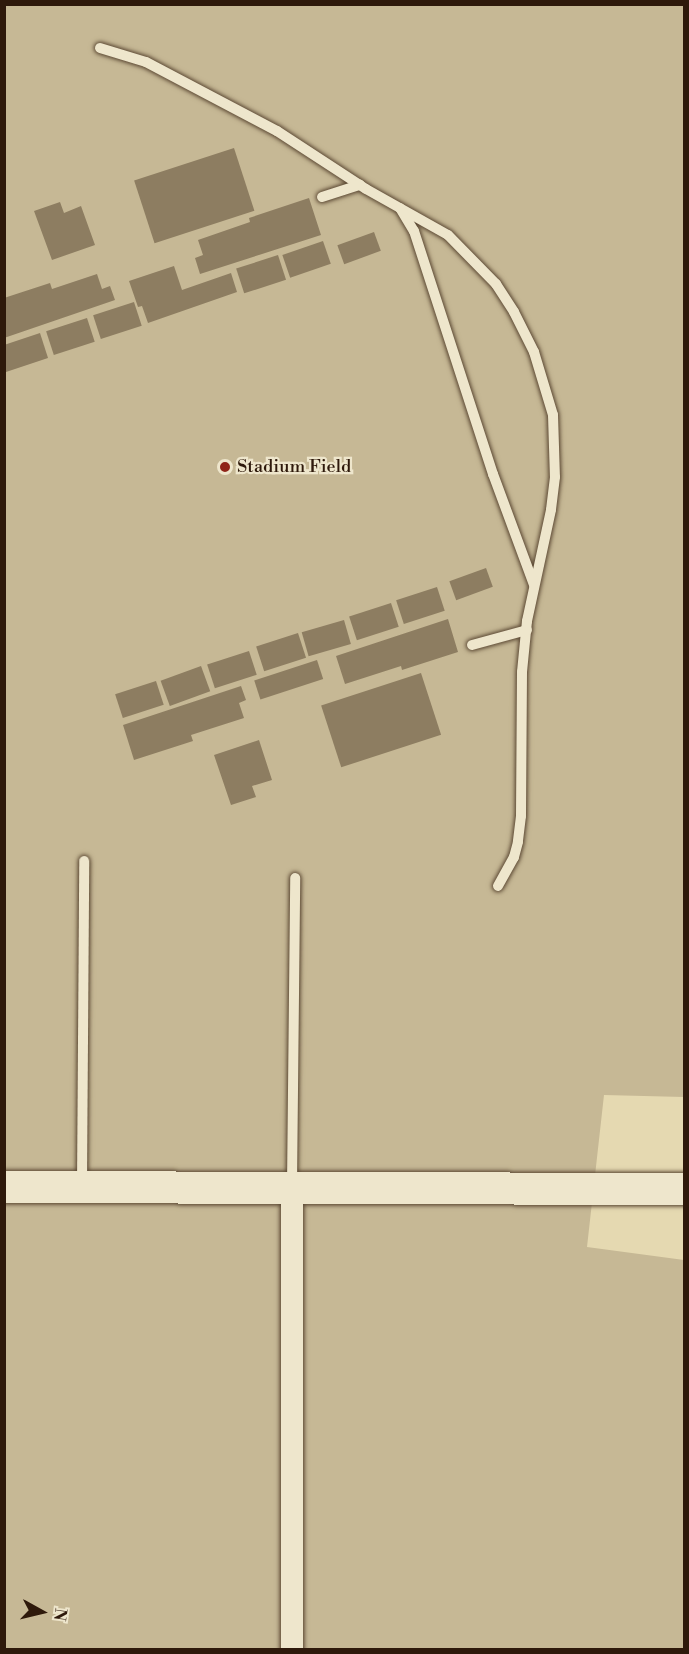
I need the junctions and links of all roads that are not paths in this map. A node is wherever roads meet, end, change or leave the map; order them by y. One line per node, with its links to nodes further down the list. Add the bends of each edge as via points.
1 (100, 48): 2 (lane, via 146,62 183,81 277,131)
2 (360, 185): 3 (lane); 4 (lane)
3 (322, 197)
4 (400, 207): 5 (lane, via 414,231); 5 (lane, via 448,235 496,284 514,312 544,380 553,415 555,477 552,510)
5 (534, 586): 6 (lane)
6 (526, 630): 7 (lane); 10 (lane, via 521,816 514,858)
7 (472, 645)
8 (84, 861): 12 (lane)
9 (295, 879): 13 (lane)
10 (498, 886)
11 (4, 1187): 12 (street)
12 (82, 1187): 13 (street)
13 (292, 1189): 14 (street); 15 (street)
14 (684, 1189)
15 (292, 1650)

